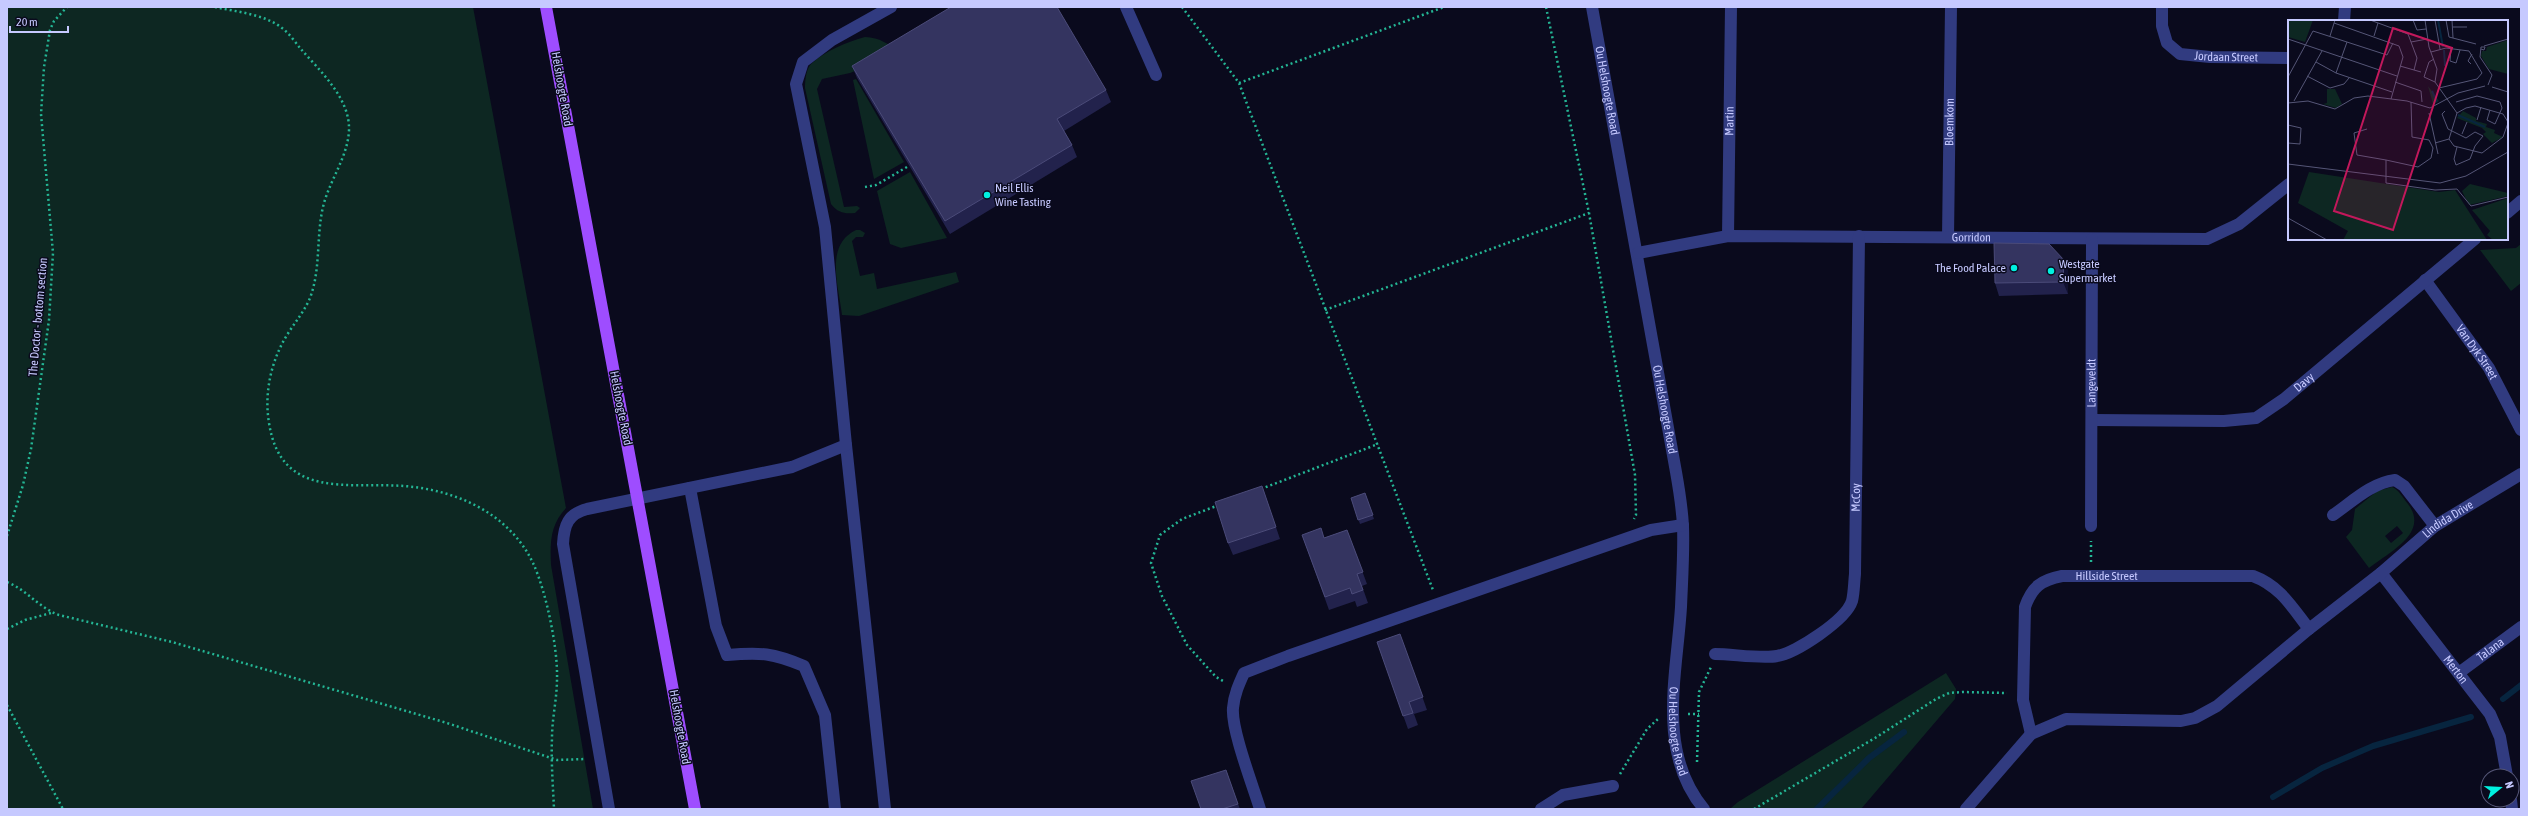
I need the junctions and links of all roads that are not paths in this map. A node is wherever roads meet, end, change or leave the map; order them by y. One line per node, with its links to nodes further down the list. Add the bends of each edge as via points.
1 (546, 7): 27 (main road, Helshoogte Road)
2 (891, 7): 24 (street, via 832,40 803,62 796,84 825,227)
3 (1126, 7): 11 (street)
4 (1592, 7): 20 (street, Ou Helshoogte Road)
5 (1731, 7): 15 (street, Martin)
6 (1950, 7): 17 (street, Bloemkom)
7 (2162, 7): 10 (street, Jordaan Street, via 2162,26 2167,43 2180,54)
8 (2345, 7): 9 (street)
9 (2344, 20)
10 (2288, 58)
11 (1156, 75)
12 (2288, 185): 18 (street, Gorridon, via 2239,224 2207,239)
13 (2521, 201): 14 (street)
14 (2508, 212)
15 (1728, 236): 16 (street, Gorridon); 20 (street, Gorridon)
16 (1859, 236): 17 (street, Gorridon); 35 (street, McCoy, via 1855,574 1852,602 1842,617 1822,632 1777,656)
17 (1948, 237): 18 (street, Gorridon)
18 (2092, 239): 22 (street, Langeveldt)
19 (2474, 240): 21 (street, Davy)
20 (1638, 253): 29 (street, Ou Helshoogte Road)
21 (2424, 280): 22 (street, Davy, via 2284,399 2256,418 2224,422); 23 (street, Van Dyk Street, via 2489,368)
22 (2093, 420): 30 (street, Langeveldt)
23 (2521, 430)
24 (846, 444): 26 (street, via 792,467); 43 (street)
25 (2521, 474): 31 (street, Lindida Drive)
26 (690, 488): 27 (street); 42 (street, via 716,626 727,655 778,655 804,666 825,715)
27 (638, 499): 40 (street, via 577,512 570,518 564,532 563,544); 41 (main road, Helshoogte Road)
28 (2333, 515): 31 (street, via 2372,487 2384,481 2395,480 2404,486)
29 (1683, 525): 44 (street, via 1651,530 1244,673 1233,709 1237,734); 46 (street, Ou Helshoogte Road, via 1681,608 1672,715 1685,780)
30 (2091, 526)
31 (2436, 526): 32 (street, Lindida Drive)
32 (2381, 573): 34 (street); 36 (street, Merton)
33 (2521, 627): 36 (street, Talana)
34 (2309, 629): 37 (street, via 2217,706 2195,718 2155,722 2066,719); 37 (street, Hillside Street, via 2269,582 2253,576 2062,576 2046,579 2037,584 2025,608 2023,692)
35 (1715, 654)
36 (2460, 672): 38 (street, Merton, via 2490,714 2500,737)
37 (2031, 734): 47 (street)
38 (2506, 768)
39 (1613, 786): 45 (street, via 1563,795)
40 (609, 809)
41 (695, 809)
42 (834, 809)
43 (885, 809)
44 (1260, 809)
45 (1541, 809)
46 (1704, 809)
47 (1966, 809)

